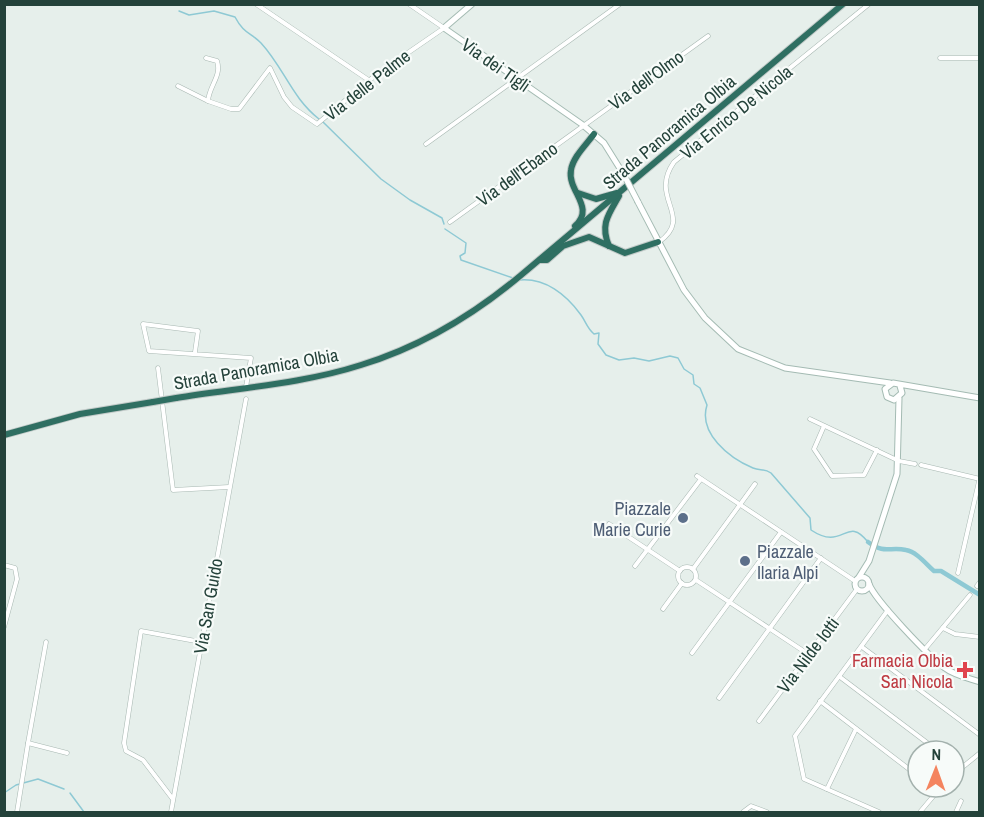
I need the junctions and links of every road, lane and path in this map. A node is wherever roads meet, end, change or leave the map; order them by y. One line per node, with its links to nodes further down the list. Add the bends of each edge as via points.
1 (256, 4): 13 (street)
2 (409, 4): 7 (street, Via dei Tigli)
3 (472, 4): 7 (street)
4 (620, 4): 12 (street)
5 (843, 4): 19 (highway, Strada Panoramica Olbia)
6 (869, 4): 22 (street, Via Enrico De Nicola, via 674,162 664,183 674,222 669,234)
7 (444, 28): 12 (street, Via dei Tigli); 13 (street, Via delle Palme)
8 (708, 36): 16 (street, Via dell'Olmo)
9 (206, 58): 15 (street, via 217,61 218,66)
10 (940, 58): 11 (street)
11 (980, 58)
12 (516, 79): 16 (street, Via dei Tigli); 18 (street)
13 (370, 81): 15 (street, Via delle Palme, via 317,124 292,107 270,68 239,109)
14 (178, 86): 15 (street)
15 (208, 101)
16 (583, 125): 17 (street, Via dei Tigli); 21 (street, Via dell'Ebano)
17 (594, 134): 20 (highway, via 571,170); 22 (street, Via dei Tigli, bridge, via 613,155)
18 (426, 144)
19 (623, 191): 20 (highway, via 596,199); 23 (highway, via 605,218 604,235); 24 (highway, Strada Panoramica Olbia)
20 (578, 192): 24 (highway, via 583,205 578,224 552,244)
21 (450, 222)
22 (658, 242): 23 (highway, via 632,253); 28 (street, Via dei Tigli, via 684,290 738,349 785,368)
23 (609, 246): 25 (highway, via 589,237)
24 (547, 254): 25 (highway, Strada Panoramica Olbia)
25 (538, 261): 30 (highway, Strada Panoramica Olbia, via 449,327 388,356 332,373)
26 (195, 352): 26 (street, via 198,331 143,324 149,351); 30 (street, via 251,358)
27 (158, 368): 45 (street, via 173,490)
28 (867, 380): 29 (street, Via dei Tigli); 32 (street)
29 (890, 383): 31 (street, Via dei Tigli); 32 (street)
30 (246, 387): 38 (highway, Strada Panoramica Olbia, bridge, via 80,414)
31 (901, 388): 33 (street, Via dei Tigli); 35 (street)
32 (885, 392): 35 (street)
33 (980, 398)
34 (246, 399): 45 (street, Via San Guido)
35 (896, 399): 40 (street)
36 (810, 419): 37 (street)
37 (824, 426): 39 (street); 39 (street, via 814,449 832,476 864,475)
38 (4, 435)
39 (877, 450): 40 (street)
40 (899, 460): 41 (street); 51 (street)
41 (915, 464)
42 (921, 465): 43 (street)
43 (979, 478): 56 (street)
44 (755, 484): 46 (street)
45 (229, 487): 73 (street, Via San Guido)
46 (740, 504): 48 (street); 49 (street, via 699,477); 54 (street)
47 (609, 524): 49 (street)
48 (782, 532): 50 (street); 64 (street)
49 (647, 549): 53 (street); 55 (street)
50 (821, 558): 57 (street); 69 (street)
51 (869, 561): 57 (street); 59 (street)
52 (4, 565): 67 (street, via 15,568 16,579)
53 (635, 566)
54 (693, 569): 55 (street); 58 (street)
55 (680, 570): 60 (street, via 678,578)
56 (958, 573)
57 (857, 579): 59 (street); 61 (street)
58 (696, 580): 60 (street, via 689,585); 64 (street)
59 (869, 582): 61 (street); 62 (street)
60 (682, 583): 65 (street)
61 (860, 590): 62 (street); 77 (street, Via Nilde Iotti)
62 (874, 595): 66 (street)
63 (970, 595): 70 (street)
64 (728, 602): 69 (street); 76 (street)
65 (663, 609)
66 (888, 610): 74 (street); 75 (street)
67 (5, 618): 68 (street)
68 (4, 627)
69 (768, 628): 77 (street); 80 (street)
70 (943, 628): 71 (street, via 954,634); 75 (street)
71 (980, 637)
72 (46, 642): 86 (street)
73 (202, 642): 92 (street, Via San Guido); 92 (street, via 141,631 123,743 126,751 143,760)
74 (862, 647): 78 (street); 84 (street)
75 (925, 649): 79 (street, via 945,668)
76 (692, 652)
77 (808, 654): 82 (street, Via Nilde Iotti)
78 (840, 677): 81 (street); 85 (street)
79 (980, 682)
80 (719, 698)
81 (820, 701): 83 (street); 91 (street, via 795,736 804,779)
82 (759, 721)
83 (856, 729): 90 (street); 91 (street)
84 (980, 735)
85 (922, 739)
86 (28, 743): 87 (street); 96 (street)
87 (67, 753)
88 (980, 753): 89 (street)
89 (966, 764)
90 (906, 767)
91 (827, 789): 99 (street)
92 (173, 798): 97 (street, Via San Guido)
93 (931, 799): 100 (street)
94 (961, 801): 101 (street)
95 (744, 811): 98 (street, via 751,806)
96 (17, 813)
97 (171, 813)
98 (766, 813)
99 (879, 813)
100 (920, 813)
101 (957, 813)

